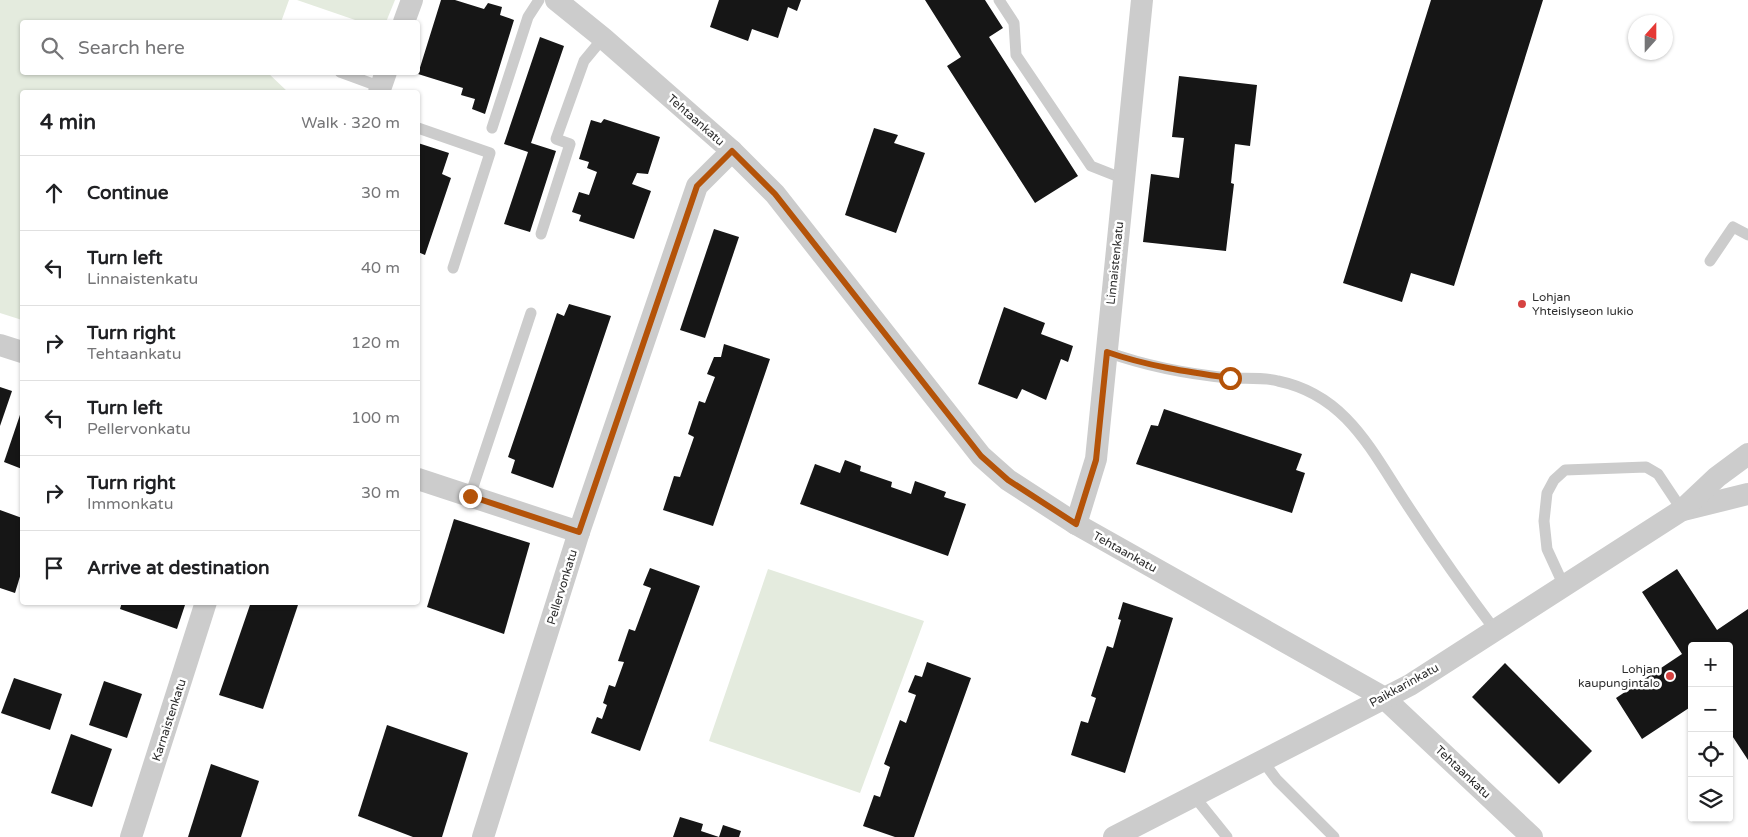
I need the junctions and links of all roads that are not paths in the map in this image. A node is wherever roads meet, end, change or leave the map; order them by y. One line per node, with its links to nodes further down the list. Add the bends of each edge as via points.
1 (412, 0): 6 (street)
2 (539, 0): 10 (lane, via 528,17)
3 (556, 0): 7 (street, Tehtaankatu)
4 (999, 0): 13 (lane, via 1014,24 1016,55 1091,166)
5 (1142, 0): 13 (street, Linnaistenkatu)
6 (405, 20)
7 (603, 38): 12 (street, Tehtaankatu); 14 (lane, via 584,61 556,139 570,144)
8 (350, 75): 9 (lane)
9 (382, 84)
10 (492, 128)
11 (420, 129): 17 (lane, via 490,153)
12 (732, 151): 27 (street, Tehtaankatu, via 775,194 981,456 1008,480); 28 (street, Pellervonkatu, via 697,186)
13 (1124, 179): 21 (street, Linnaistenkatu)
14 (541, 234)
15 (1748, 235): 16 (lane, via 1733,227)
16 (1710, 261)
17 (453, 268)
18 (531, 313): 25 (lane)
19 (0, 345): 20 (street)
20 (20, 351)
21 (1107, 352): 27 (street, Linnaistenkatu, via 1096,460); 31 (lane, via 1176,371 1278,380 1312,391 1347,418 1368,444)
22 (1748, 454): 26 (street, Paikkarinkatu, via 1717,477)
23 (420, 480): 25 (street)
24 (1748, 494): 26 (street, Paikkarinkatu)
25 (470, 496): 28 (street)
26 (1682, 510): 29 (street, Paikkarinkatu); 29 (lane, via 1658,474 1646,466 1565,470 1547,493 1544,521 1546,549)
27 (1076, 524): 32 (street, Tehtaankatu)
28 (579, 532): 36 (street, Pellervonkatu)
29 (1564, 586): 31 (street, Paikkarinkatu)
30 (205, 605): 35 (street, Karnaistenkatu)
31 (1495, 630): 32 (street, Paikkarinkatu, via 1410,685)
32 (1383, 697): 33 (street, Paikkarinkatu); 40 (street, Tehtaankatu)
33 (1262, 760): 34 (street, Paikkarinkatu); 39 (lane, via 1277,780)
34 (1194, 796): 37 (street, Paikkarinkatu); 38 (lane)
35 (131, 837)
36 (483, 837)
37 (1114, 837)
38 (1227, 837)
39 (1334, 837)
40 (1532, 837)

